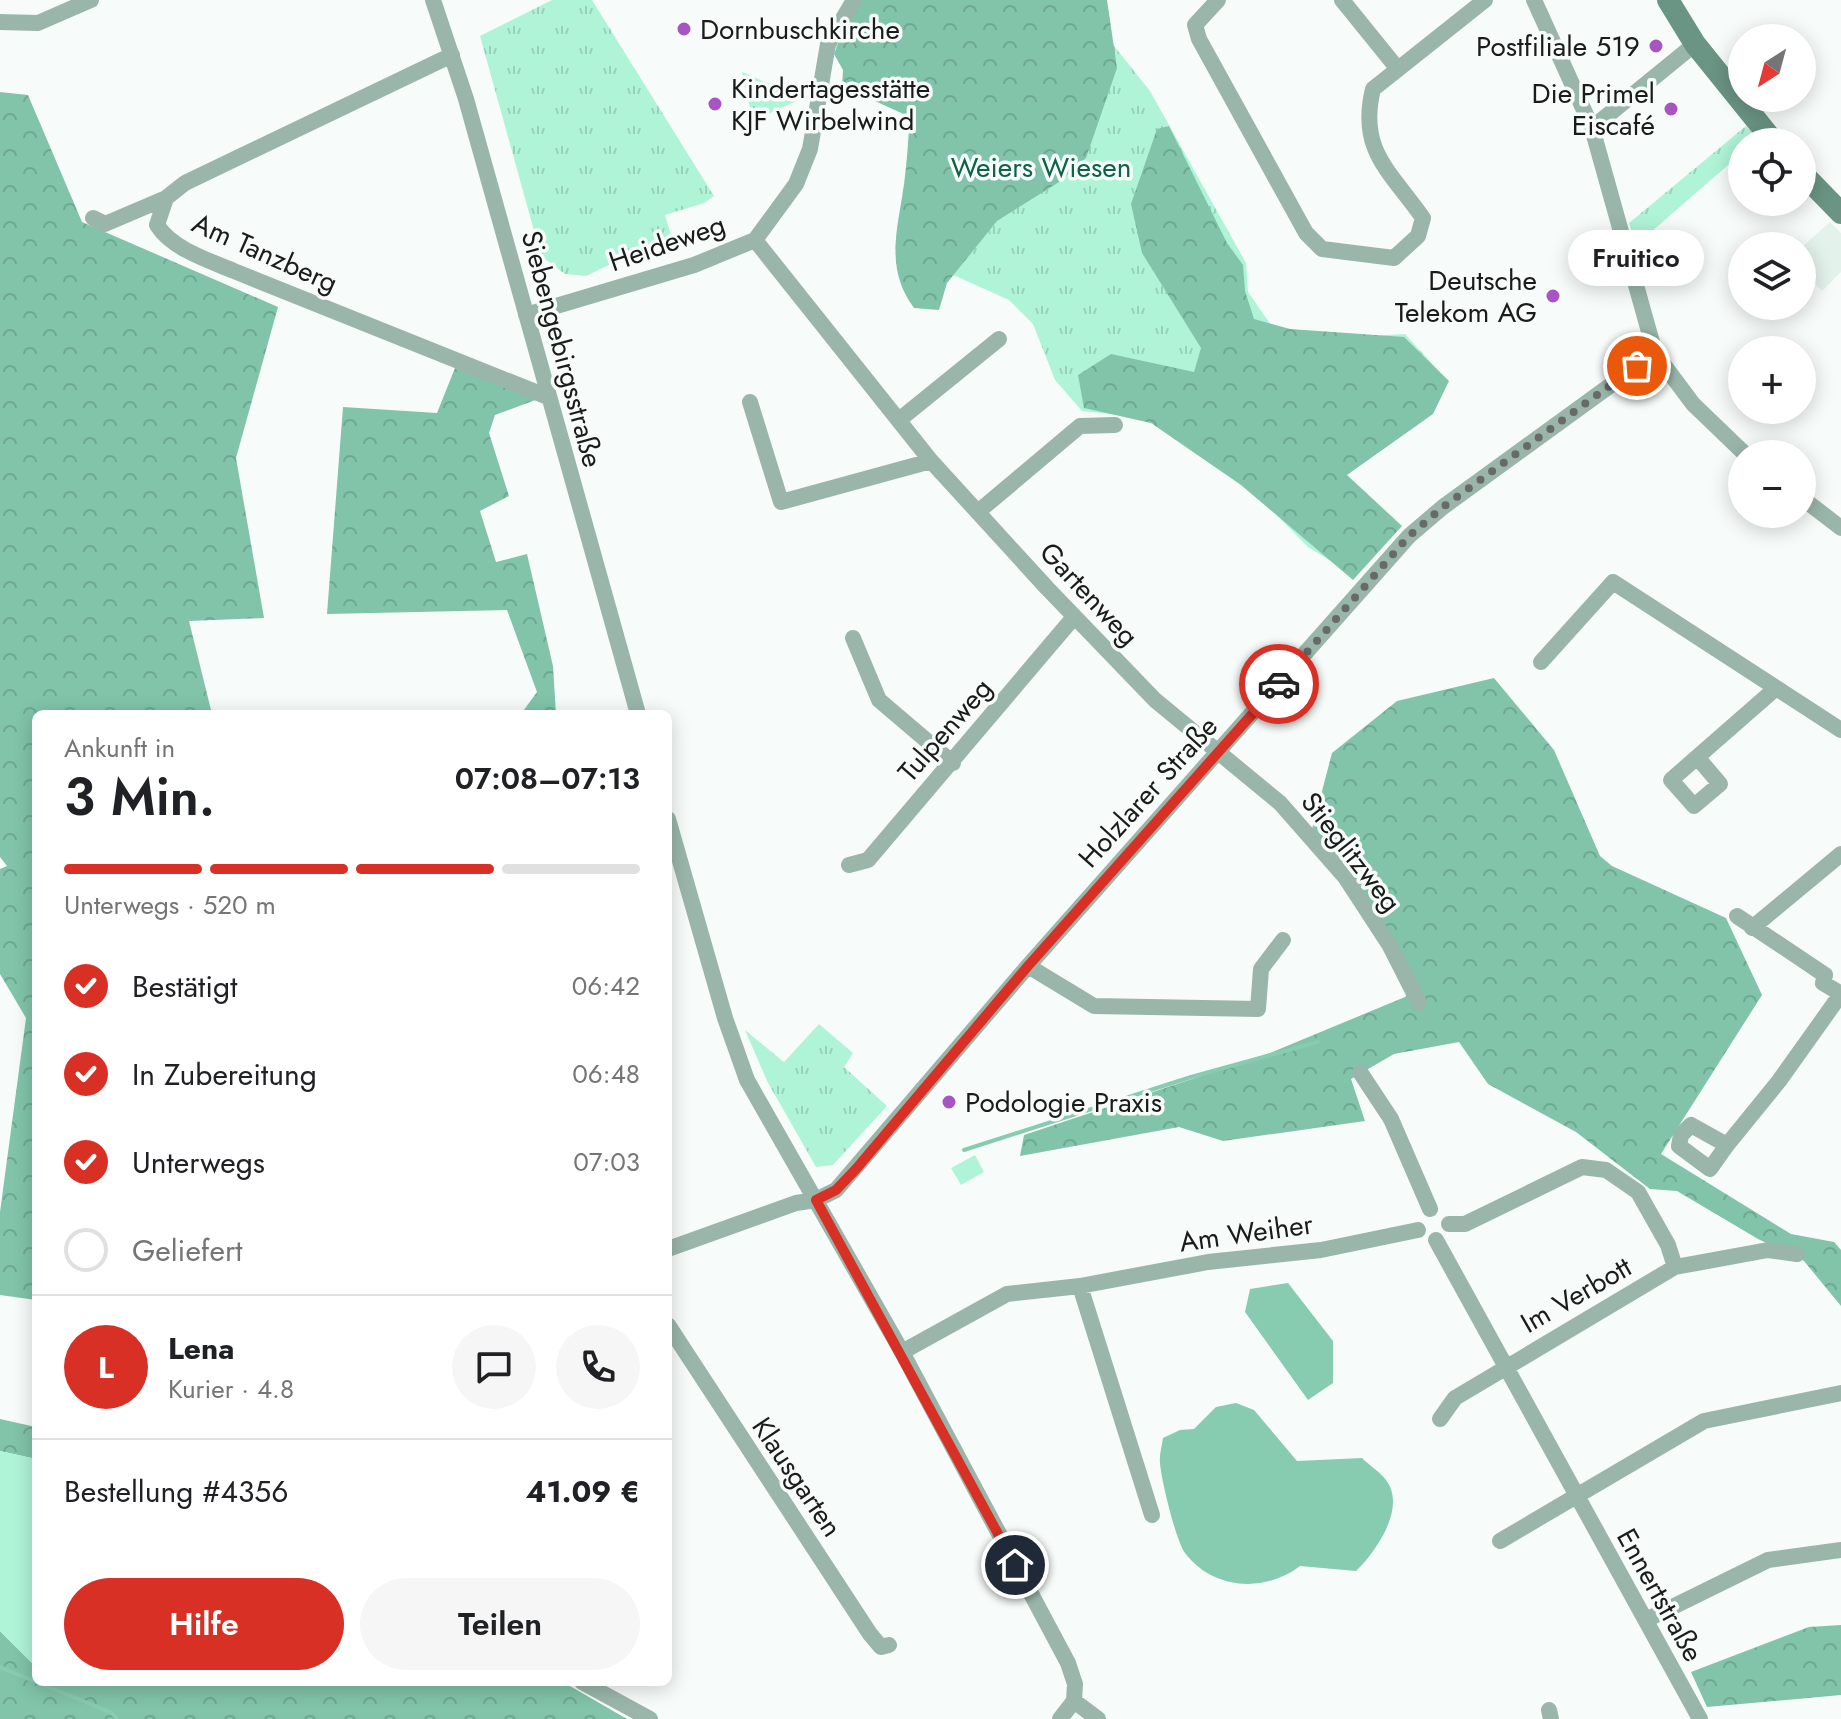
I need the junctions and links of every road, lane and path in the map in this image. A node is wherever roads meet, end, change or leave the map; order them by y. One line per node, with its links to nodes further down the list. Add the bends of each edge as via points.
1 (91, 0): 9 (street, via 38,23)
2 (433, 0): 11 (street, Siebengebirgsstraße)
3 (854, 0): 19 (street, Heideweg, via 828,44 810,149 796,184)
4 (1218, 0): 12 (street, via 1195,25 1199,39 1306,233 1322,249 1394,258 1418,236 1423,218 1371,145 1367,129 1373,89)
5 (1342, 0): 12 (street)
6 (1485, 0): 12 (street)
7 (1534, 0): 13 (street)
8 (1668, 0): 10 (main road)
9 (0, 22)
10 (1695, 44): 13 (street); 14 (main road)
11 (452, 55): 16 (street, Am Tanzberg, via 185,183); 20 (street, Siebengebirgsstraße)
12 (1397, 68)
13 (1592, 128): 22 (street)
14 (1763, 128)
15 (1816, 187): 17 (main road)
16 (166, 198): 18 (street, via 105,224); 23 (street, Am Tanzberg, via 157,225 190,252)
17 (1841, 213)
18 (93, 218)
19 (755, 240): 20 (street, Heideweg, via 694,265); 25 (street, Gartenweg)
20 (526, 315): 23 (street, Siebengebirgsstraße)
21 (999, 339): 25 (street)
22 (1655, 353): 27 (street, via 1693,404); 38 (street, Holzlarer Straße, via 1409,536)
23 (548, 397): 36 (street, Siebengebirgsstraße)
24 (750, 402): 28 (street, via 781,502)
25 (899, 420): 28 (street, Gartenweg)
26 (1115, 425): 30 (street, via 1080,426)
27 (1730, 440)
28 (931, 461): 30 (street, Gartenweg)
29 (1816, 509): 31 (street)
30 (979, 511): 32 (street, Gartenweg)
31 (1841, 528)
32 (1074, 617): 38 (street, Gartenweg); 40 (street, Tulpenweg)
33 (853, 638): 40 (street, via 879,700)
34 (1541, 662): 35 (street, via 1613,582)
35 (1775, 689): 37 (street); 39 (street)
36 (637, 710)
37 (1841, 730)
38 (1217, 754): 47 (street, Holzlarer Straße); 49 (street, Stieglitzweg, via 1280,803 1345,877)
39 (1697, 757)
40 (953, 763): 43 (street, Tulpenweg, via 868,860)
41 (672, 833): 52 (street, via 736,1054)
42 (1841, 854): 45 (street)
43 (849, 865)
44 (1737, 916): 45 (street)
45 (1756, 930): 48 (street, via 1825,975 1823,983)
46 (1283, 940): 47 (street, via 1261,969 1258,1009 1094,1006)
47 (1028, 966): 52 (street, Holzlarer Straße, via 856,1169 836,1190)
48 (1841, 994): 51 (street)
49 (1419, 1003)
50 (1360, 1072): 53 (street, via 1391,1119)
51 (1727, 1145)
52 (816, 1200): 57 (street); 62 (street)
53 (1430, 1209): 54 (street, via 1443,1212); 55 (street, via 1421,1215)
54 (1449, 1224): 56 (street, via 1446,1235); 59 (street, Im Verbott, via 1465,1224 1582,1167 1606,1170 1638,1192)
55 (1418, 1230): 56 (street); 60 (street, Am Weiher)
56 (1436, 1240): 63 (street, Ennertstraße)
57 (672, 1248)
58 (1797, 1254): 59 (street, Im Verbott, via 1768,1250)
59 (1675, 1267): 63 (street, Im Verbott)
60 (1080, 1286): 62 (street, Am Weiher, via 1007,1294); 67 (street)
61 (672, 1331): 71 (street, Klausgarten, via 870,1634 881,1647)
62 (902, 1352): 73 (street, via 1068,1663)
63 (1504, 1368): 65 (street, via 1455,1398); 66 (street, Ennertstraße)
64 (1841, 1393): 66 (street, via 1704,1421)
65 (1440, 1419)
66 (1575, 1495): 68 (street); 70 (street, Ennertstraße)
67 (1152, 1515)
68 (1500, 1541)
69 (1841, 1550): 70 (street, via 1768,1560)
70 (1646, 1620): 77 (street, Ennertstraße)
71 (889, 1645)
72 (589, 1686): 74 (street)
73 (1074, 1701): 75 (street); 76 (street)
74 (650, 1719)
75 (1060, 1719)
76 (1098, 1719)
77 (1700, 1719)

